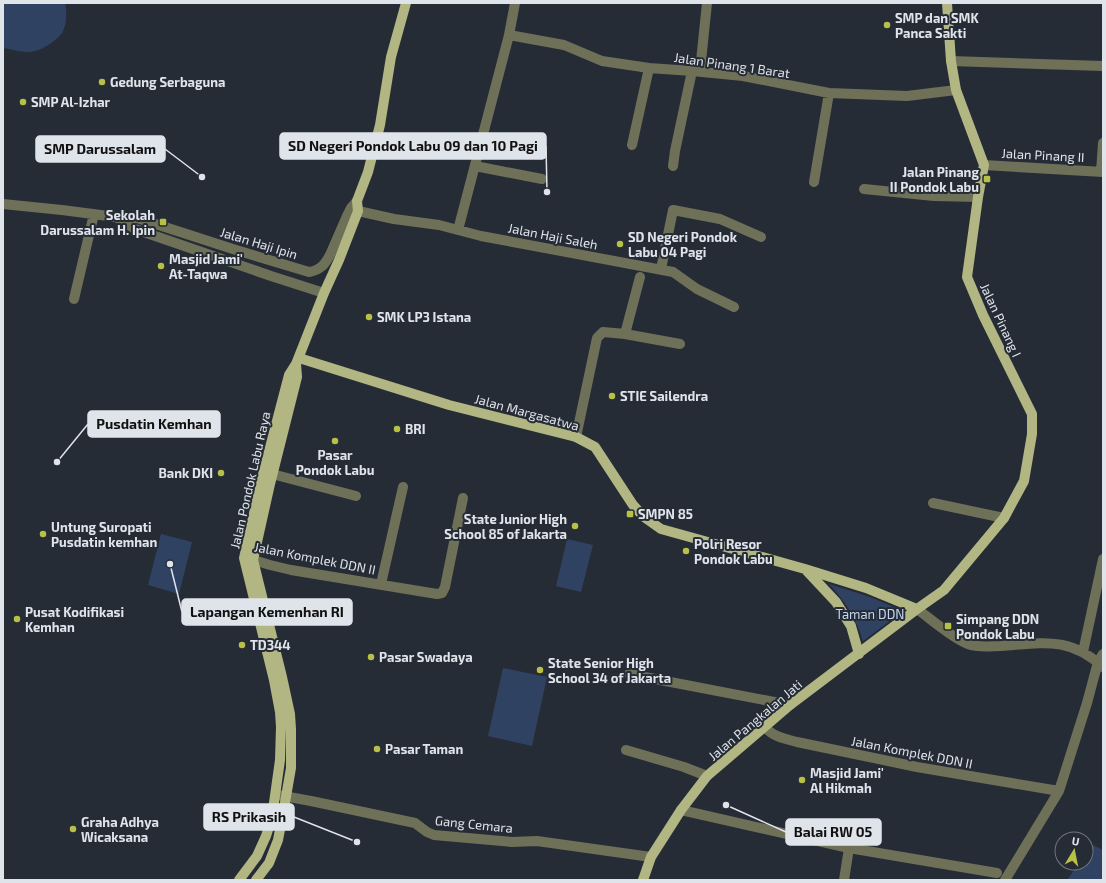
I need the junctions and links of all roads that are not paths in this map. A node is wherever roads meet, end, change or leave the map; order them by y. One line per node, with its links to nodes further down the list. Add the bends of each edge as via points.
1 (406, 3): 23 (main road, Jalan Pondok Labu Raya, via 391,57 380,126)
2 (515, 3): 5 (street)
3 (707, 3): 9 (street)
4 (947, 3): 6 (main road)
5 (509, 35): 8 (street, Jalan Pinang 1 Barat, via 564,45 602,61); 15 (street)
6 (951, 61): 7 (street); 10 (main road)
7 (1103, 66)
8 (649, 68): 9 (street, Jalan Pinang 1 Barat); 13 (street)
9 (696, 71): 11 (street, Jalan Pinang 1 Barat, via 743,76); 16 (street)
10 (956, 90): 11 (street, Jalan Pinang 1 Barat, via 907,96); 14 (main road)
11 (829, 93): 19 (street)
12 (1103, 144): 17 (street, Jalan Pinang II)
13 (632, 145)
14 (984, 165): 17 (street, Jalan Pinang II); 21 (main road, Jalan Pinang I)
15 (475, 166): 18 (street); 26 (street)
16 (673, 166)
17 (1102, 172)
18 (542, 179)
19 (814, 182)
20 (864, 189): 21 (street, via 934,196)
21 (978, 197): 46 (main road, Jalan Pinang I, via 967,277 1032,414 1032,434 1024,481)
22 (3, 204): 24 (street, Jalan Haji Ipin)
23 (358, 206): 26 (street, Jalan Haji Saleh, via 394,219); 28 (street, Jalan Haji Ipin, via 351,208 330,255 321,268 309,272); 32 (main road, Jalan Pondok Labu Raya)
24 (94, 214): 25 (street, Jalan Haji Ipin); 33 (street)
25 (116, 217): 28 (street, Jalan Haji Ipin, via 138,218); 29 (street, Jalan Haji Ipin, via 135,229)
26 (458, 230): 30 (street, Jalan Haji Saleh)
27 (761, 237): 30 (street, via 720,219 673,210)
28 (236, 250): 29 (street)
29 (231, 262): 32 (street, Jalan Haji Ipin)
30 (662, 269): 34 (street, Jalan Haji Saleh, via 673,272 697,289)
31 (640, 277): 35 (street)
32 (324, 293): 37 (main road, Jalan Pondok Labu Raya)
33 (74, 300)
34 (734, 307)
35 (625, 334): 36 (street); 39 (street, via 603,332 597,338)
36 (680, 344)
37 (298, 361): 38 (main road, Jalan Pondok Labu Raya, via 297,377); 38 (main road, Jalan Pondok Labu Raya, via 289,375); 39 (main road, Jalan Margasatwa, via 449,405)
38 (288, 393): 40 (main road, Jalan Pondok Labu Raya); 41 (main road, Jalan Pondok Labu Raya)
39 (576, 437): 49 (main road, Jalan Margasatwa, via 595,447 633,505 661,529)
40 (272, 474): 41 (main road, Jalan Pondok Labu Raya); 43 (street)
41 (265, 483): 47 (main road, Jalan Pondok Labu Raya)
42 (402, 487): 50 (street, Jalan Komplek DDN II)
43 (356, 496)
44 (463, 498): 50 (street, Jalan Komplek DDN II, via 442,593)
45 (934, 503): 46 (street)
46 (1004, 518): 51 (main road, Jalan Pinang I, via 944,590)
47 (248, 559): 50 (street, Jalan Komplek DDN II, via 291,570); 61 (main road, Jalan Pondok Labu Raya, via 280,712 281,750); 62 (main road, Jalan Pondok Labu Raya, via 290,714 291,762)
48 (1103, 559): 52 (street)
49 (805, 569): 51 (main road, Jalan Margasatwa, via 866,588); 53 (main road, via 836,602 851,626)
50 (381, 584)
51 (917, 609): 52 (street, Jalan Margasatwa, via 955,638 968,644 984,647 1049,642 1064,644); 53 (main road, Jalan Pangkalan Jati)
52 (1083, 652): 54 (street, Jalan Margasatwa)
53 (859, 654): 56 (main road, Jalan Pangkalan Jati)
54 (1101, 661): 60 (street)
55 (630, 674): 56 (street)
56 (790, 705): 57 (main road, Jalan Pangkalan Jati)
57 (766, 728): 59 (main road, Jalan Pangkalan Jati); 60 (street, Jalan Komplek DDN II, via 781,738 917,767)
58 (626, 750): 59 (street)
59 (707, 776): 63 (main road, Jalan Pangkalan Jati)
60 (1059, 791): 71 (street)
61 (276, 795): 62 (street, Gang Cemara); 67 (main road, Jalan Pondok Labu Raya, via 266,836 257,856)
62 (286, 797): 65 (street, Gang Cemara, via 415,823 434,835 512,842 537,841); 68 (main road, Jalan Pondok Labu Raya, via 278,840 269,863)
63 (685, 811): 64 (street); 65 (main road, Jalan Pangkalan Jati)
64 (849, 848): 66 (street); 70 (street)
65 (651, 857): 69 (main road, Jalan Pangkalan Jati)
66 (997, 872)
67 (239, 880)
68 (256, 880)
69 (643, 880)
70 (844, 880)
71 (1005, 880)

